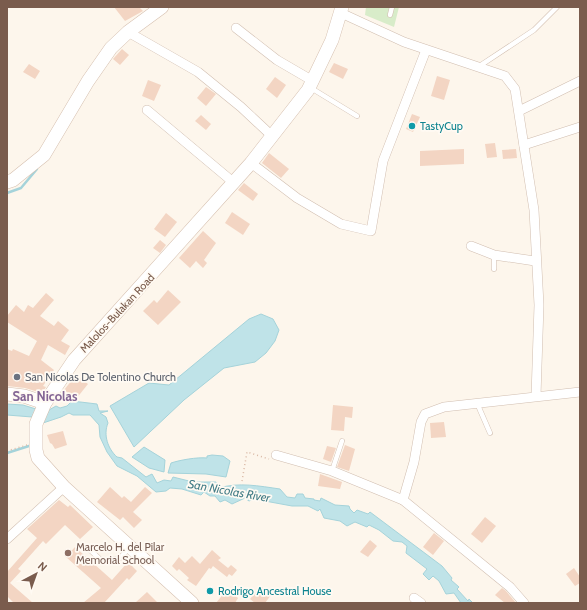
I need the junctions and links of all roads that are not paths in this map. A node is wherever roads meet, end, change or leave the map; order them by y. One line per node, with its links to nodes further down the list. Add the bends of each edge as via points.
1 (161, 7): 7 (main road)
2 (392, 7): 5 (lane)
3 (557, 7): 9 (lane, via 534,30)
4 (341, 10): 8 (street, via 404,42); 11 (main road, Malolos-Bulakan Road, via 332,40)
5 (390, 15)
6 (236, 28): 11 (street)
7 (128, 32): 16 (street, via 198,72); 19 (main road, via 111,48 88,81 44,155)
8 (426, 50): 9 (street); 18 (street, via 383,161 371,231 341,224 297,198)
9 (478, 67): 13 (street, via 505,76 512,82)
10 (580, 81): 13 (street)
11 (311, 84): 14 (lane); 16 (main road, Malolos-Bulakan Road)
12 (146, 110): 20 (street)
13 (519, 111): 17 (street)
14 (357, 116)
15 (580, 127): 17 (street)
16 (272, 136): 18 (main road, Malolos-Bulakan Road)
17 (524, 145): 23 (street, via 534,210)
18 (251, 162): 20 (main road, Malolos-Bulakan Road)
19 (7, 182)
20 (233, 182): 29 (main road, Malolos-Bulakan Road, via 74,360)
21 (471, 246): 22 (street)
22 (494, 255): 23 (street); 24 (lane)
23 (536, 261): 27 (street, via 539,305)
24 (494, 269)
25 (580, 392): 27 (street)
26 (7, 394): 29 (main road, via 24,396)
27 (536, 396): 28 (street)
28 (477, 403): 30 (lane); 35 (street, via 444,407 425,414)
29 (44, 405): 34 (main road, Malolos-Bulakan Road, via 36,424 38,458)
30 (490, 433)
31 (342, 441): 33 (lane)
32 (276, 455): 33 (street)
33 (332, 471): 35 (street)
34 (64, 487): 36 (street); 37 (main road, Malolos-Bulakan Road)
35 (403, 500): 40 (street, via 510,588)
36 (7, 539)
37 (130, 547): 38 (lane, via 120,558 103,562); 39 (main road, Malolos-Bulakan Road)
38 (89, 549)
39 (192, 603)
40 (524, 603)

